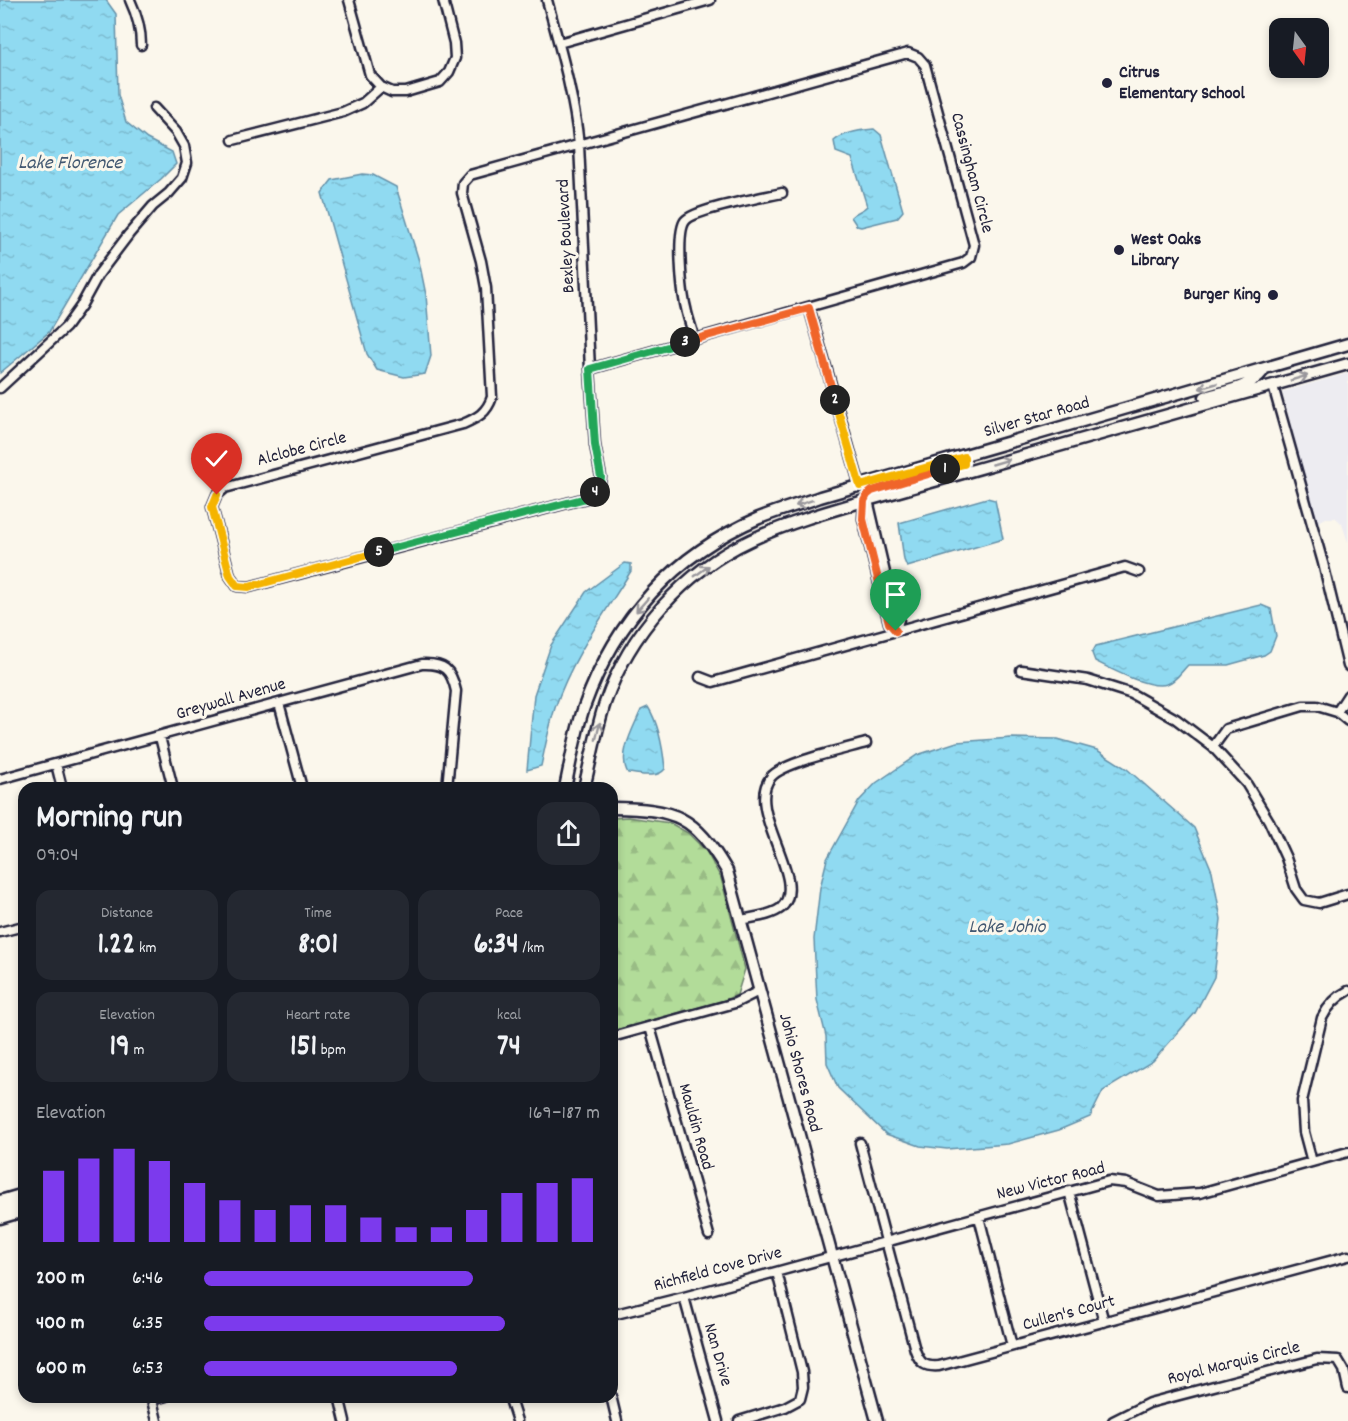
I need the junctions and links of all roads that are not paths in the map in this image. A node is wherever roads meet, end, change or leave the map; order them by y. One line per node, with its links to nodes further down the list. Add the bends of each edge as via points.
1 (130, 0): 7 (street, via 137,16)
2 (350, 0): 8 (street, via 370,75)
3 (442, 0): 8 (street, via 454,43 455,58 449,72 440,81 406,92)
4 (547, 0): 6 (street, Bexley Boulevard)
5 (710, 0): 6 (street)
6 (559, 43): 11 (street, Bexley Boulevard, via 573,98)
7 (141, 45)
8 (381, 87): 10 (street, via 363,103 343,111)
9 (154, 108): 20 (street, via 184,146 187,162 182,178 129,234 66,327)
10 (233, 140)
11 (579, 145): 13 (street, Cassingham Circle, via 908,52 918,57 925,66 974,245 971,257 963,263); 17 (street, Bexley Boulevard); 17 (street, Alclobe Circle, via 470,176 463,183 462,194 486,288 492,397 488,409 463,424 225,488 212,507 230,576 237,586 249,587 590,497 599,489 601,477)
12 (782, 193): 14 (street, via 698,213 685,221 681,234 682,283)
13 (809, 308): 14 (street, Cassingham Circle); 23 (street)
14 (695, 339): 17 (street, Cassingham Circle)
15 (1348, 344): 18 (main road, Silver Star Road)
16 (1348, 364): 19 (main road, Silver Star Road, one-way to 16)
17 (590, 369)
18 (1264, 370): 21 (main road, via 1247,384 1139,417); 22 (main road, Silver Star Road, one-way to 22)
19 (1273, 386): 21 (main road, Silver Star Road); 28 (street)
20 (0, 388)
21 (1134, 425): 24 (main road, Silver Star Road, one-way to 21)
22 (964, 457): 23 (main road, Silver Star Road); 24 (main road, via 964,464 888,485 872,491)
23 (860, 486): 25 (main road, via 845,501 761,529); 44 (main road, Silver Star Road, one-way to 44, via 759,518 706,546 668,575 616,638 598,674 584,709)
24 (866, 500): 25 (main road, Silver Star Road); 27 (street, via 863,519 879,566 889,623)
25 (749, 540): 45 (main road, Silver Star Road, one-way to 25, via 605,703 621,664 641,632 699,571)
26 (1139, 572): 27 (street, via 1125,567)
27 (896, 631): 30 (street, via 713,682)
28 (1348, 666)
29 (1021, 670): 37 (street, via 1088,680 1132,694 1176,719)
30 (700, 677)
31 (1348, 694): 33 (street)
32 (279, 704): 35 (street, Greywall Avenue); 42 (street); 43 (street, Greywall Avenue, via 435,663 448,670 456,691)
33 (1337, 712): 34 (street); 37 (street, via 1303,706 1226,729)
34 (1348, 721)
35 (160, 736): 38 (street, Greywall Avenue); 41 (street)
36 (866, 743): 48 (street, via 788,766 772,776 765,790 765,806 788,883 788,897 781,908 769,914)
37 (1213, 747): 47 (street, via 1246,783 1269,821 1304,900 1319,903)
38 (56, 764): 39 (street, Greywall Avenue); 40 (street)
39 (0, 779)
40 (60, 782)
41 (172, 782)
42 (300, 782)
43 (448, 782)
44 (566, 782)
45 (585, 782)
46 (618, 808): 48 (main road, Johio Shores Road, via 668,813 693,825 727,871)
47 (1348, 894)
48 (741, 920): 51 (main road, Johio Shores Road)
49 (18, 928): 50 (street)
50 (0, 932)
51 (759, 991): 53 (street, via 735,1003); 69 (main road, Johio Shores Road)
52 (1348, 991): 57 (street, via 1326,1009 1322,1018 1302,1101 1304,1132)
53 (650, 1027): 54 (street); 66 (street, Mauldin Road)
54 (618, 1035)
55 (860, 1143): 67 (street)
56 (1348, 1152): 57 (street, New Victor Road)
57 (1312, 1162): 58 (street, New Victor Road, via 1200,1193 1159,1196 1109,1181)
58 (1070, 1191): 64 (street, New Victor Road); 73 (street)
59 (18, 1196): 60 (main road)
60 (0, 1201)
61 (18, 1204): 62 (main road)
62 (0, 1209)
63 (18, 1213): 65 (main road)
64 (980, 1217): 67 (street, New Victor Road); 74 (street)
65 (0, 1218)
66 (709, 1235)
67 (887, 1242): 69 (street, New Victor Road); 74 (street, Cullen's Court, via 919,1361 927,1367 939,1366)
68 (1348, 1256): 73 (street, Cullen's Court)
69 (832, 1257): 70 (street, Richfield Cove Drive); 86 (main road, Johio Shores Road)
70 (777, 1272): 71 (street, Richfield Cove Drive); 85 (street, via 802,1372 800,1399)
71 (684, 1297): 72 (street, Richfield Cove Drive); 84 (street, Nan Drive)
72 (618, 1314)
73 (1104, 1322): 74 (street, Cullen's Court)
74 (1012, 1346)
75 (1348, 1388): 87 (street, Royal Marquis Circle, via 1338,1360 1317,1359 1149,1403)
76 (152, 1403): 80 (street)
77 (341, 1403): 81 (street)
78 (511, 1403): 82 (street)
79 (613, 1403): 83 (street)
80 (157, 1421)
81 (345, 1421)
82 (517, 1421)
83 (617, 1421)
84 (718, 1421)
85 (739, 1421)
86 (877, 1421)
87 (1113, 1421)

